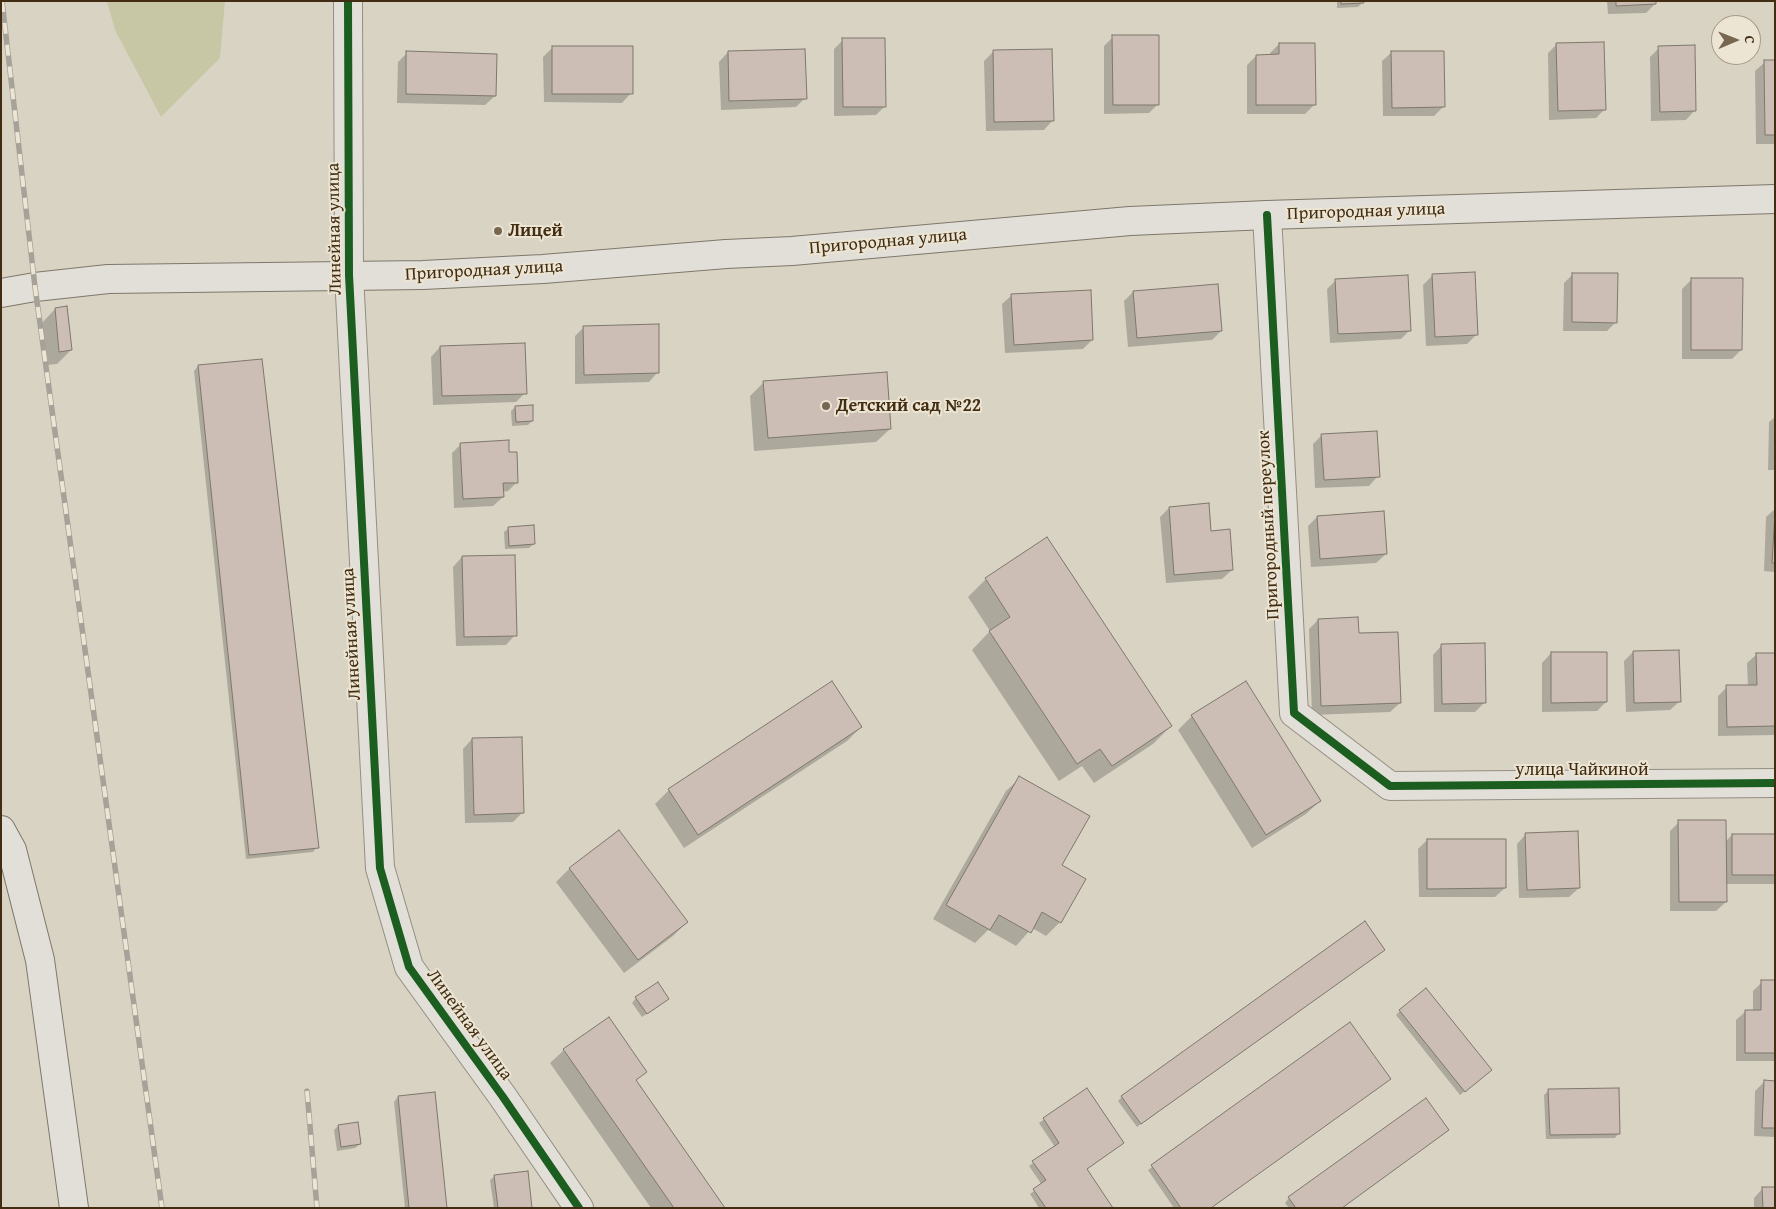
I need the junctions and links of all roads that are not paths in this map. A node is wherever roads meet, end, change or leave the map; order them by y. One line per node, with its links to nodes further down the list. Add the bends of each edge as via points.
1 (348, 1): 4 (street, Линейная улица)
2 (1775, 199): 3 (street, Пригородная улица)
3 (1267, 215): 4 (street, Пригородная улица, via 1130,221 543,269); 7 (street, Пригородный переулок, via 1294,713)
4 (350, 275): 5 (street, Пригородная улица, via 108,279); 10 (street, Линейная улица, via 380,868 409,967)
5 (1, 294)
6 (1775, 783): 7 (street, улица Чайкиной)
7 (1390, 786)
8 (5, 845): 9 (street, via 40,960)
9 (74, 1208)
10 (579, 1208)

